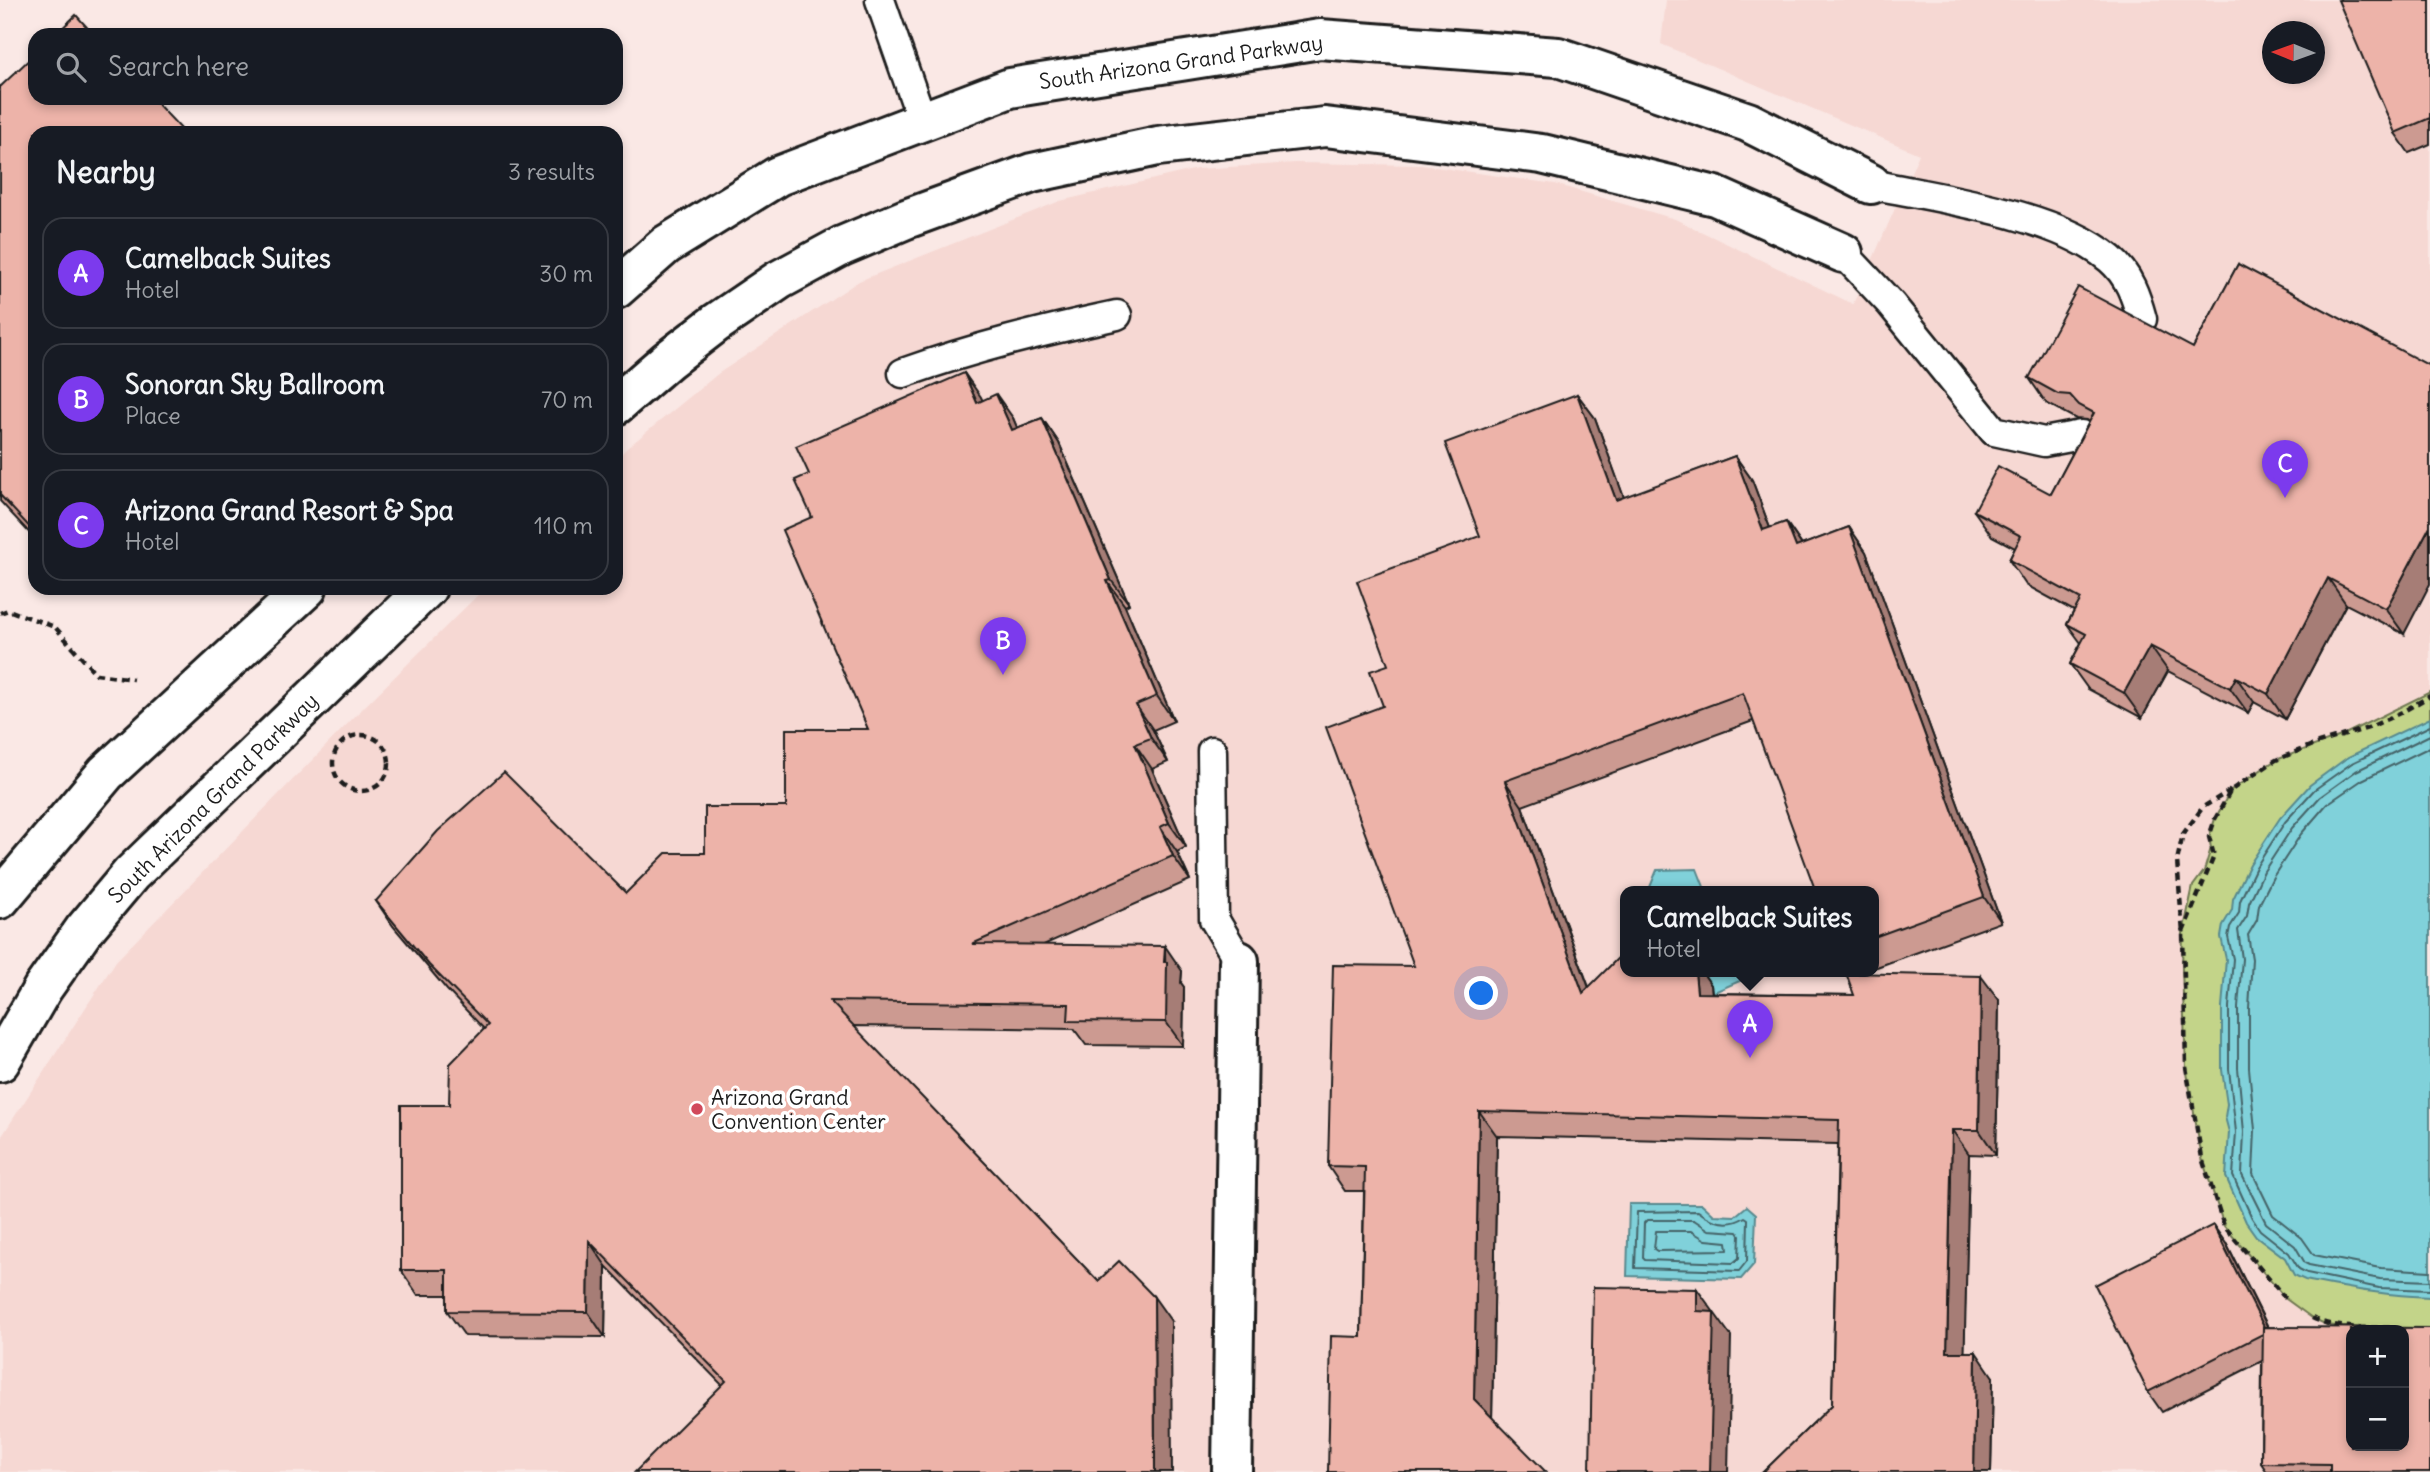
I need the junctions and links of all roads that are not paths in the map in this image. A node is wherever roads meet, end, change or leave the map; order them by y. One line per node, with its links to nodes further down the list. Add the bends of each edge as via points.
1 (880, 0): 2 (lane)
2 (922, 120): 3 (street, South Arizona Grand Parkway, via 1010,88 1320,39 1558,57 1748,122); 5 (street, South Arizona Grand Parkway, via 778,176 666,245)
3 (1871, 184): 7 (lane, South Arizona Grand Parkway, via 2001,212 2062,231 2110,260 2133,287)
4 (1843, 253): 9 (street, via 1716,196 1542,154 1325,127 1158,146 1032,173 842,246 779,280 716,323); 10 (lane, via 1891,304 1994,431 2044,442)
5 (623, 283)
6 (1117, 315): 8 (lane, via 1007,339)
7 (2143, 319)
8 (903, 373)
9 (623, 399)
10 (2081, 435)
11 (299, 595): 14 (street, via 106,773)
12 (420, 595): 16 (street, South Arizona Grand Parkway, via 131,874 43,988)
13 (1212, 751): 15 (lane, via 1214,919)
14 (0, 899)
15 (1238, 961): 17 (street)
16 (0, 1062)
17 (1232, 1472)

